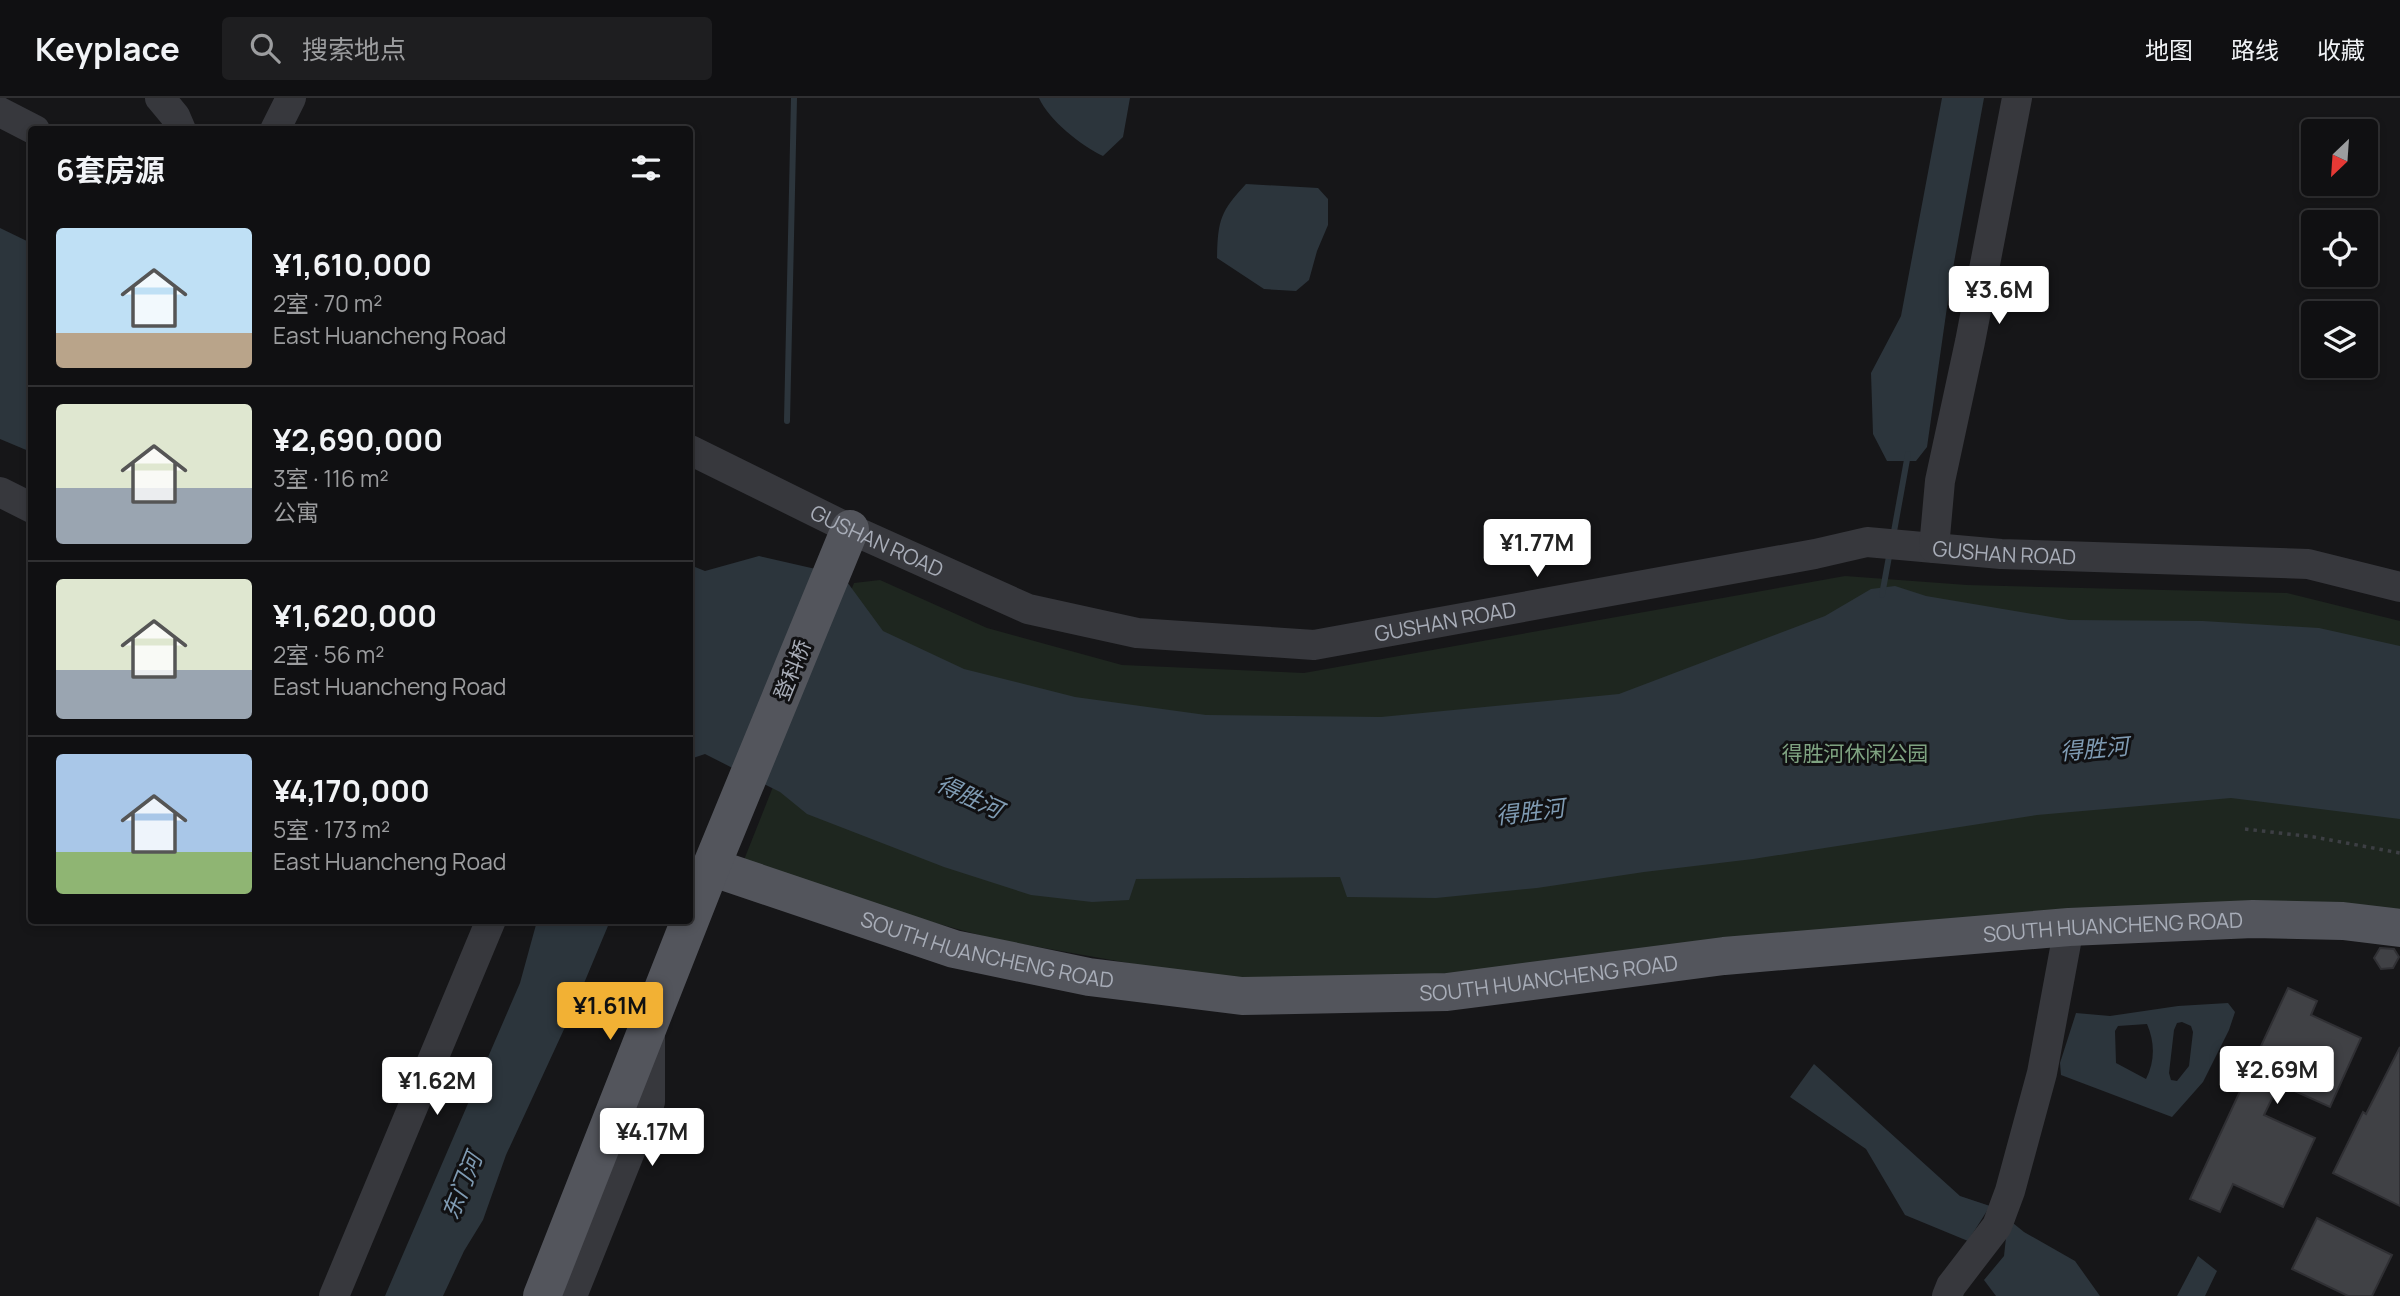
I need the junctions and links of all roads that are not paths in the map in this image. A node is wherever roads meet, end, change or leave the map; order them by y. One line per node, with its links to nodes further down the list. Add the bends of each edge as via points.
1 (160, 98): 6 (street)
2 (291, 98): 7 (street)
3 (2017, 98): 12 (street, via 1940,481)
4 (0, 112): 5 (street)
5 (28, 126)
6 (179, 126)
7 (277, 126)
8 (693, 451): 11 (street, GUSHAN ROAD)
9 (0, 492): 10 (street)
10 (28, 506)
11 (850, 529): 12 (street, GUSHAN ROAD, via 1028,608 1137,633 1314,645 1867,542); 14 (main road, 登科桥)
12 (1934, 548): 13 (street, GUSHAN ROAD, via 2308,564)
13 (2400, 587)
14 (711, 867): 15 (main road, 登科桥); 18 (main road, SOUTH HUANCHENG ROAD, via 954,949 1089,977 1242,996 1447,992 1724,956)
15 (693, 913)
16 (489, 924): 21 (street)
17 (688, 924): 20 (main road, 登科桥)
18 (2069, 927): 19 (main road, SOUTH HUANCHENG ROAD, via 2253,919 2343,921); 24 (street, via 2042,1073 2010,1191 1997,1226)
19 (2400, 928)
20 (649, 1024): 22 (main road, 登科桥); 23 (street, via 650,1102)
21 (334, 1296)
22 (542, 1296)
23 (572, 1296)
24 (1947, 1296)

